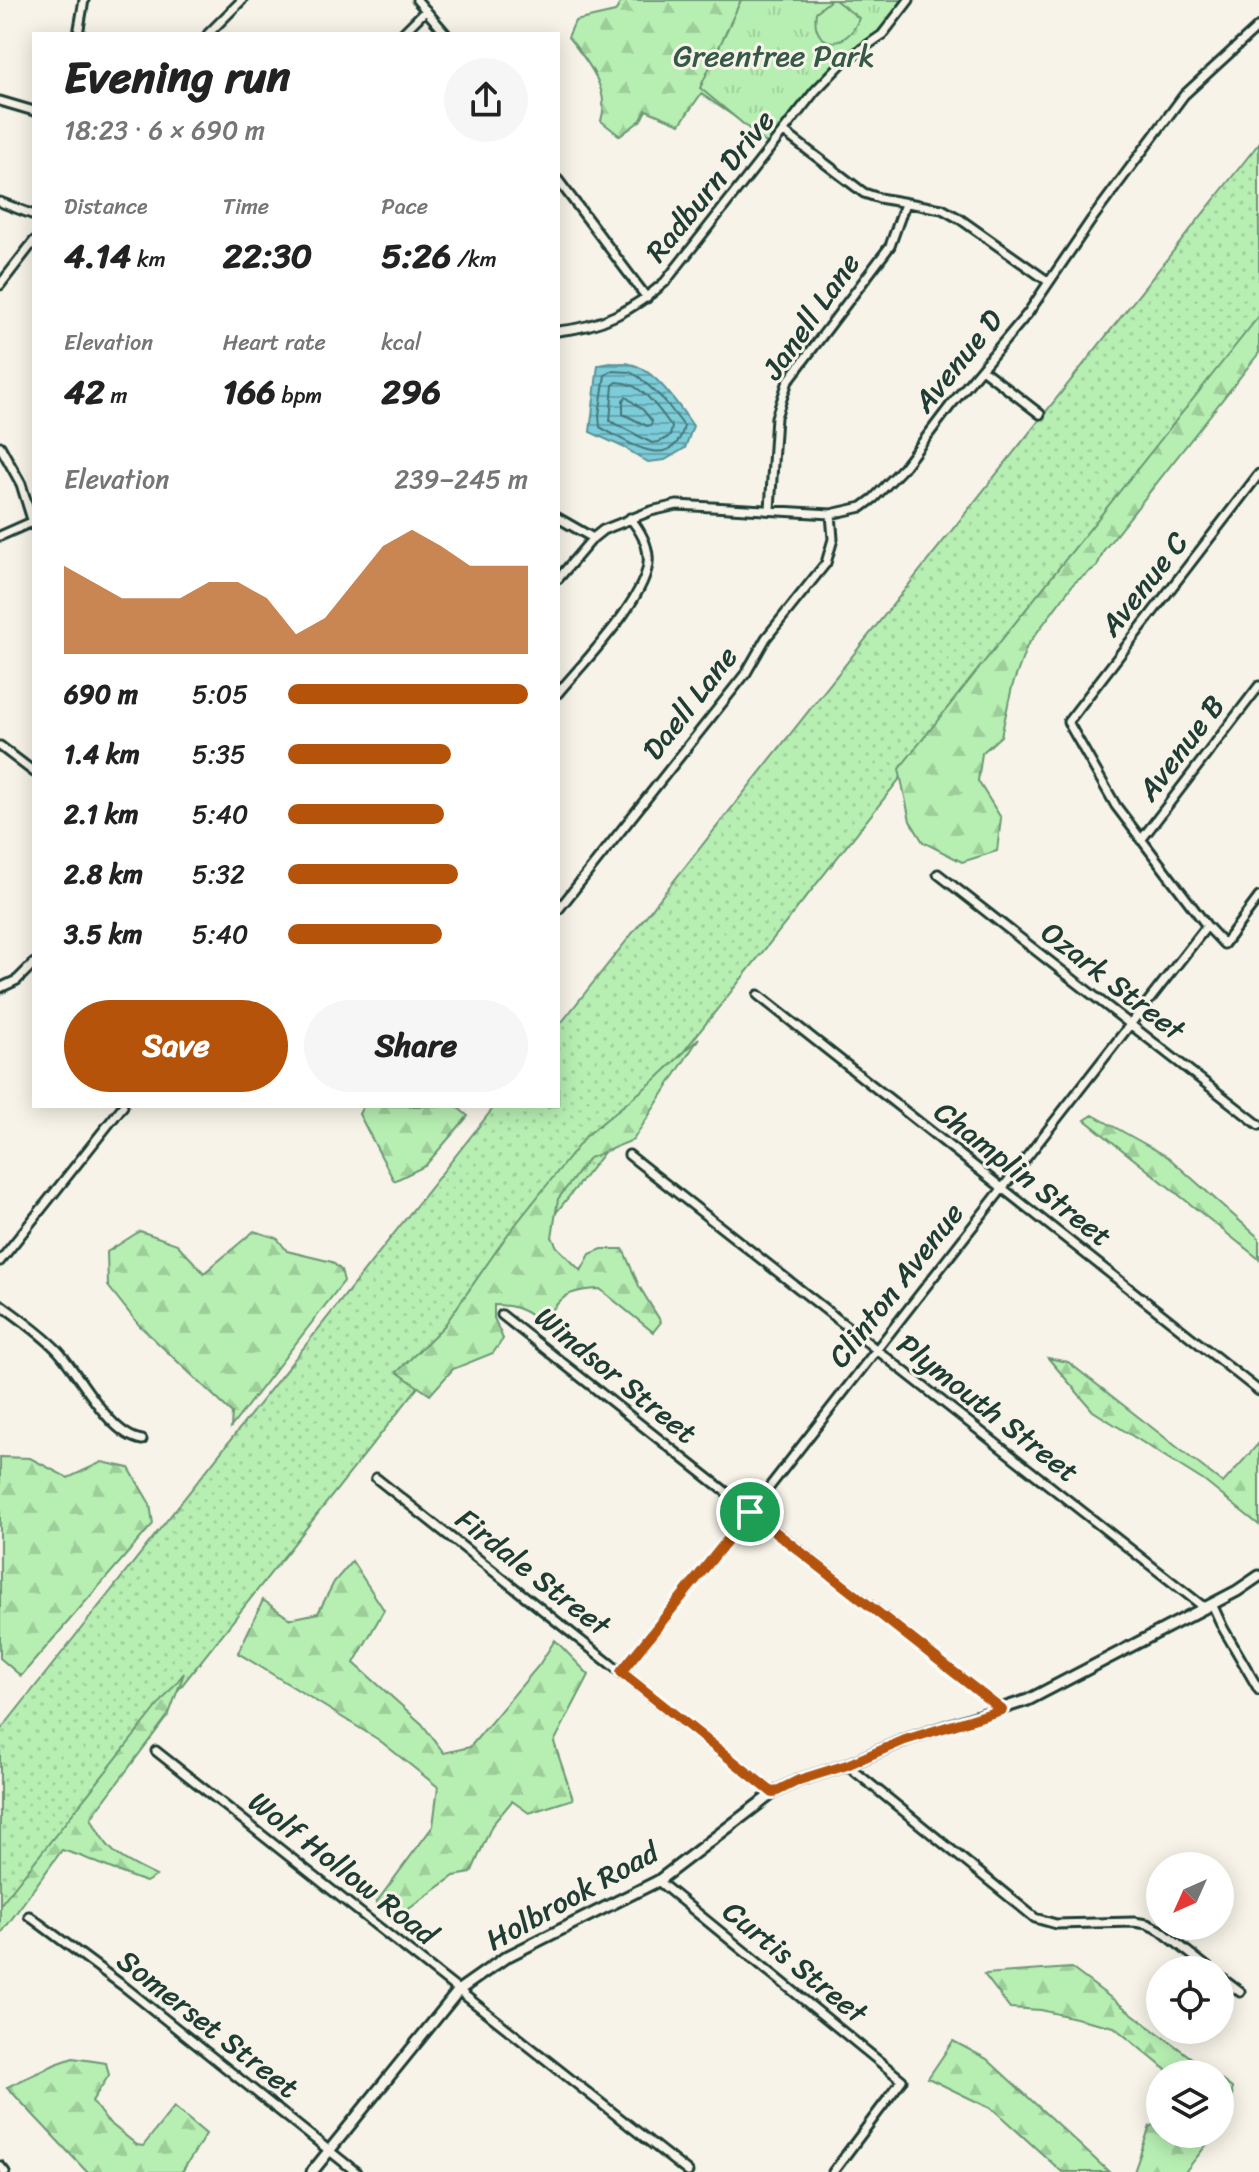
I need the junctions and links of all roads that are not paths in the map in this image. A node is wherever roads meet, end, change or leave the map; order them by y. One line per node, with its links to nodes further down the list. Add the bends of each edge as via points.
1 (84, 0): 7 (street)
2 (242, 0): 8 (street)
3 (417, 0): 5 (street)
4 (908, 0): 13 (street, Radburn Drive, via 882,35 843,62 815,91)
5 (426, 10): 9 (street); 10 (street)
6 (1259, 26): 19 (street, Avenue D, via 1184,95)
7 (78, 32)
8 (210, 32)
9 (404, 32)
10 (444, 32)
11 (0, 101): 12 (street)
12 (32, 110)
13 (784, 132): 16 (street, via 864,193); 21 (street, Radburn Drive)
14 (560, 183): 21 (street)
15 (0, 202): 17 (street)
16 (905, 204): 19 (street, via 942,209); 27 (street, Janell Lane, via 890,246 788,381 776,417)
17 (32, 214)
18 (32, 244): 20 (street)
19 (1049, 282): 23 (street, Avenue D)
20 (0, 285)
21 (647, 298): 22 (street, Radburn Drive, via 599,324)
22 (560, 331)
23 (983, 370): 24 (street); 28 (street, Avenue D, via 887,486 862,507)
24 (1040, 414)
25 (0, 446): 29 (street)
26 (1259, 474): 40 (street, Avenue C, via 1068,722)
27 (770, 509): 28 (street, Avenue D); 30 (street, Avenue D, via 677,505)
28 (831, 514): 43 (street, Daell Lane, via 831,550 818,574)
29 (32, 517)
30 (630, 518): 34 (street, Avenue D); 37 (street, via 641,531 649,558 645,581)
31 (560, 519): 34 (street)
32 (32, 524): 33 (street)
33 (0, 536)
34 (593, 538): 35 (street)
35 (560, 577)
36 (1259, 686): 40 (street, Avenue B)
37 (560, 691)
38 (0, 746): 39 (street)
39 (32, 770)
40 (1141, 840): 44 (street)
41 (938, 874): 48 (street, Ozark Street)
42 (1259, 897): 44 (street, via 1224,944)
43 (560, 907)
44 (1207, 926): 48 (street, Clinton Avenue)
45 (32, 965): 46 (street)
46 (0, 988)
47 (758, 995): 52 (street, Champlin Street)
48 (1131, 1025): 50 (street, Ozark Street); 52 (street, Clinton Avenue)
49 (121, 1108): 53 (street)
50 (1259, 1125)
51 (629, 1155): 56 (street, Plymouth Street)
52 (1004, 1188): 56 (street, Clinton Avenue); 57 (street, Champlin Street)
53 (0, 1261)
54 (0, 1304): 58 (street, via 57,1350 118,1429)
55 (502, 1315): 60 (street, Windsor Street)
56 (874, 1350): 60 (street, Clinton Avenue); 62 (street, Plymouth Street)
57 (1259, 1391)
58 (142, 1440)
59 (376, 1478): 63 (street, Firdale Street)
60 (750, 1512): 63 (street, Clinton Avenue); 65 (street, Windsor Street)
61 (1259, 1576): 62 (street, Holbrook Road)
62 (1208, 1606): 64 (street); 65 (street, Holbrook Road)
63 (621, 1672): 68 (street, Firdale Street)
64 (1259, 1690)
65 (1002, 1710): 67 (street, Holbrook Road, via 905,1740)
66 (156, 1751): 73 (street, Wolf Hollow Road)
67 (847, 1765): 68 (street, Holbrook Road); 71 (street, via 1035,1918 1056,1924 1147,1924)
68 (773, 1793): 69 (street, Holbrook Road)
69 (658, 1881): 73 (street, Holbrook Road, via 506,1957); 81 (street, Curtis Street, via 902,2080)
70 (29, 1916): 75 (street, Somerset Street)
71 (1193, 1956)
72 (1234, 1988): 74 (street)
73 (459, 1990): 75 (street, Holbrook Road); 80 (street, Wolf Hollow Road)
74 (1240, 1992)
75 (330, 2150): 78 (street, Holbrook Road); 79 (street, Somerset Street)
76 (0, 2166): 77 (street)
77 (5, 2172)
78 (312, 2172)
79 (356, 2172)
80 (688, 2172)
81 (833, 2172)

